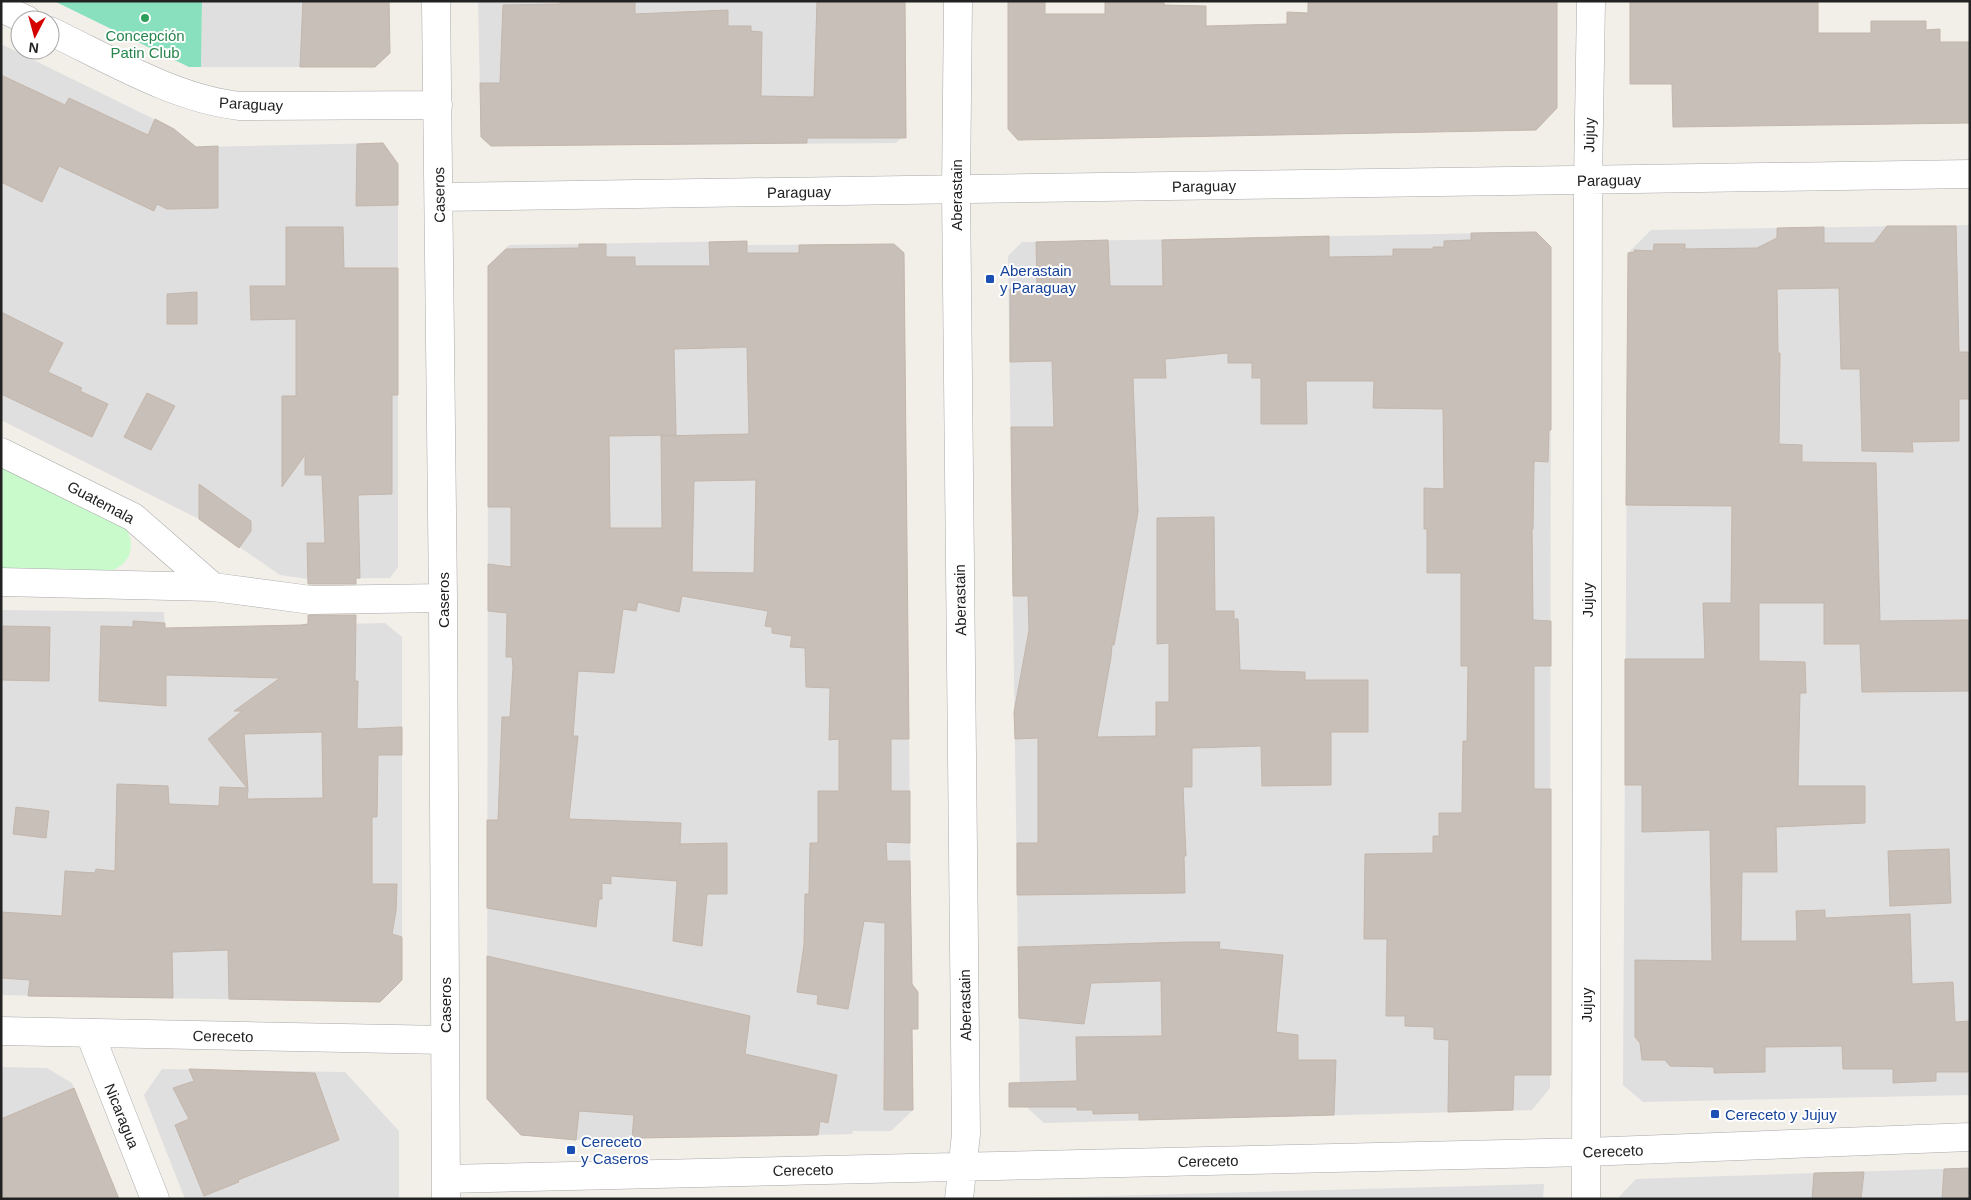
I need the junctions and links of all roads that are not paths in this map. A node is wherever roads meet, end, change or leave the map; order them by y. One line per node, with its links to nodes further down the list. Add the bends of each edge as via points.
1 (436, 1): 5 (street, Caseros)
2 (958, 1): 8 (street, Aberastain)
3 (1591, 1): 7 (street, Jujuy)
4 (60, 36): 5 (street, Paraguay, via 176,91 218,103 240,106)
5 (438, 105): 9 (street, Caseros)
6 (1970, 174): 7 (street, Paraguay)
7 (1588, 180): 8 (street, Paraguay); 18 (street, Jujuy)
8 (956, 190): 9 (street, Paraguay); 19 (street, Aberastain, via 966,1124)
9 (439, 197): 13 (street, Caseros)
10 (1, 452): 12 (street, Guatemala, via 133,517)
11 (1, 582): 12 (street)
12 (213, 587): 13 (street, via 311,600)
13 (443, 598): 16 (street, Caseros)
14 (1, 1031): 15 (street, Cereceto)
15 (90, 1034): 16 (street, Cereceto); 21 (street, Nicaragua)
16 (445, 1040): 20 (street, Caseros)
17 (1970, 1137): 18 (street, Cereceto)
18 (1586, 1152): 19 (street, Cereceto); 23 (street, Jujuy)
19 (962, 1166): 20 (street, Cereceto); 22 (street, Aberastain)
20 (446, 1189)
21 (155, 1199)
22 (958, 1199)
23 (1586, 1199)

